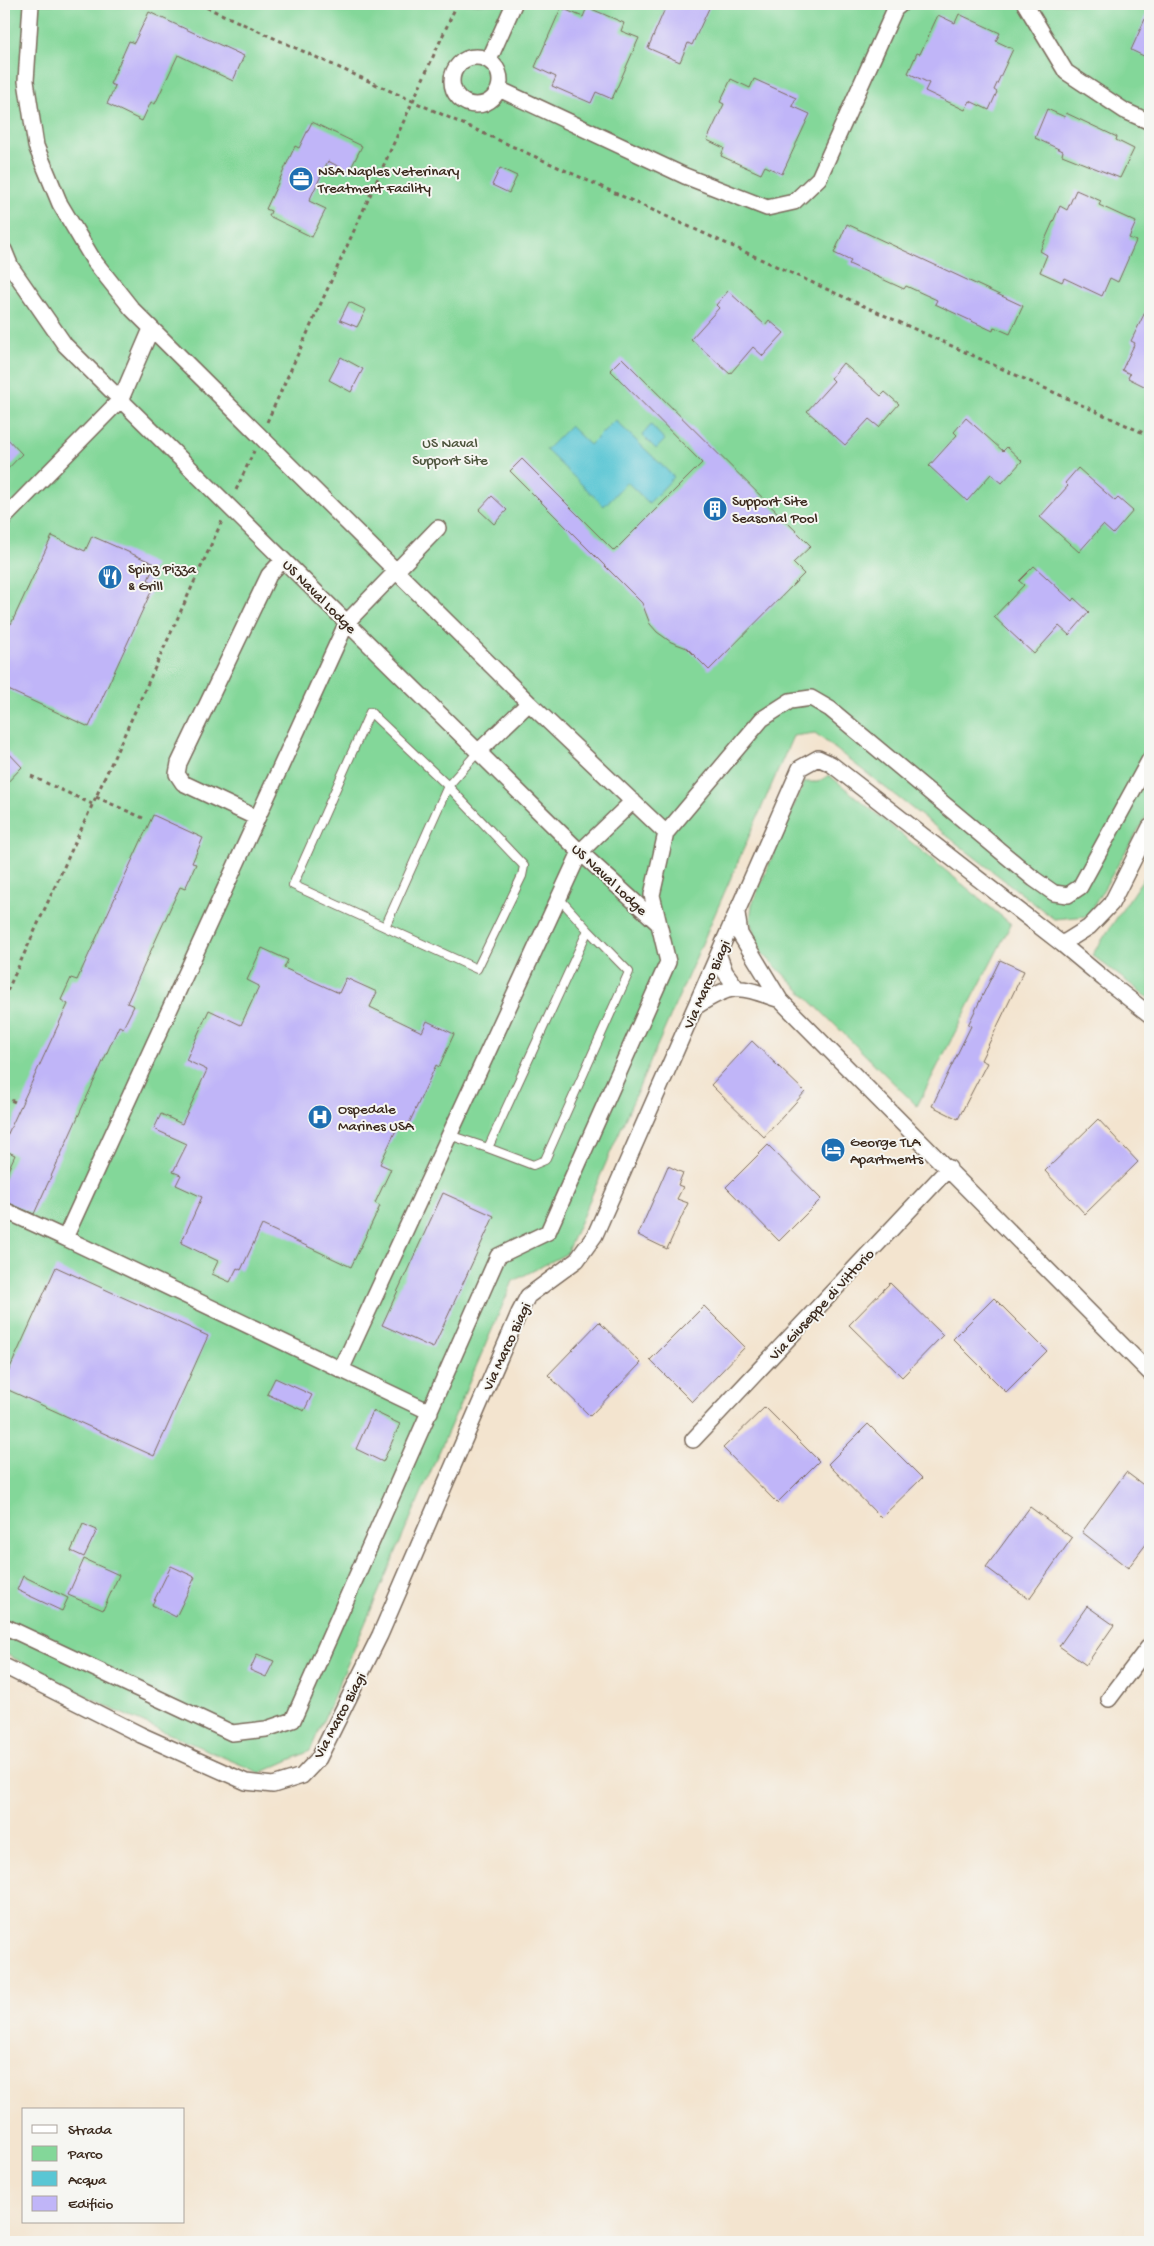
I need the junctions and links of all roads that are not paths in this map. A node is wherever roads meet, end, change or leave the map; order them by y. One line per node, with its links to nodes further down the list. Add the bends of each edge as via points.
1 (31, 4): 9 (street, via 26,81 36,146 60,204 94,261)
2 (514, 4): 5 (street)
3 (901, 4): 6 (street, via 895,9 819,178 794,202 767,208 685,176)
4 (1025, 4): 7 (street, via 1066,72 1126,111)
5 (489, 60): 6 (street, via 498,70); 6 (street, via 475,57 461,62 453,74 453,89 462,101 476,105 490,101)
6 (499, 89)
7 (1150, 122)
8 (4, 250): 10 (street, US Naval Lodge, via 11,267 65,345)
9 (151, 329): 10 (street); 14 (street)
10 (121, 400): 11 (street); 13 (street, US Naval Lodge)
11 (4, 518)
12 (438, 528): 14 (street)
13 (284, 560): 15 (street, US Naval Lodge); 21 (street, via 269,575 179,763 177,774 183,783)
14 (397, 571): 15 (street); 16 (street)
15 (347, 622): 17 (street, US Naval Lodge); 21 (street)
16 (529, 702): 17 (street); 20 (street)
17 (478, 752): 19 (lane); 24 (street, US Naval Lodge)
18 (1150, 759): 23 (street, via 1080,887 1068,895 1054,893 1034,880 830,709 811,698 790,701 762,719)
19 (448, 786): 28 (lane); 28 (lane, via 524,866 522,876 477,969); 28 (lane, via 370,712 293,885)
20 (633, 801): 23 (street); 24 (street)
21 (257, 818): 41 (street)
22 (1150, 827): 30 (street, via 1111,904 1089,927)
23 (666, 832): 27 (street, via 652,895)
24 (580, 852): 25 (street); 27 (street, US Naval Lodge)
25 (559, 898): 29 (lane); 37 (street)
26 (737, 913): 30 (street, Via Marco Biagi, via 789,789 800,768 818,758 839,770); 31 (street, via 740,934); 32 (street, Via Marco Biagi)
27 (659, 924): 44 (street, via 668,962 548,1232 498,1256)
28 (385, 927)
29 (588, 930): 38 (lane); 38 (lane, via 629,972 545,1160 534,1165)
30 (1062, 944): 36 (street)
31 (747, 947): 32 (street); 34 (street)
32 (718, 956): 33 (street); 35 (street, Via Marco Biagi)
33 (736, 988): 34 (street); 35 (street, via 718,993)
34 (780, 1000): 39 (street)
35 (697, 1006): 48 (street, Via Marco Biagi, via 595,1235 577,1260 528,1296 519,1313 380,1635 319,1758 302,1776 273,1785 246,1782 141,1735)
36 (1150, 1015)
37 (450, 1134): 38 (lane); 42 (street)
38 (488, 1148)
39 (950, 1168): 43 (street); 45 (street, Via Giuseppe di Vittorio)
40 (4, 1210): 41 (street)
41 (65, 1238): 42 (street)
42 (341, 1370): 44 (street)
43 (1150, 1373)
44 (430, 1412): 46 (street, via 293,1720 266,1729 232,1732)
45 (693, 1440)
46 (4, 1626)
47 (1150, 1645): 49 (street)
48 (4, 1666)
49 (1109, 1699)

